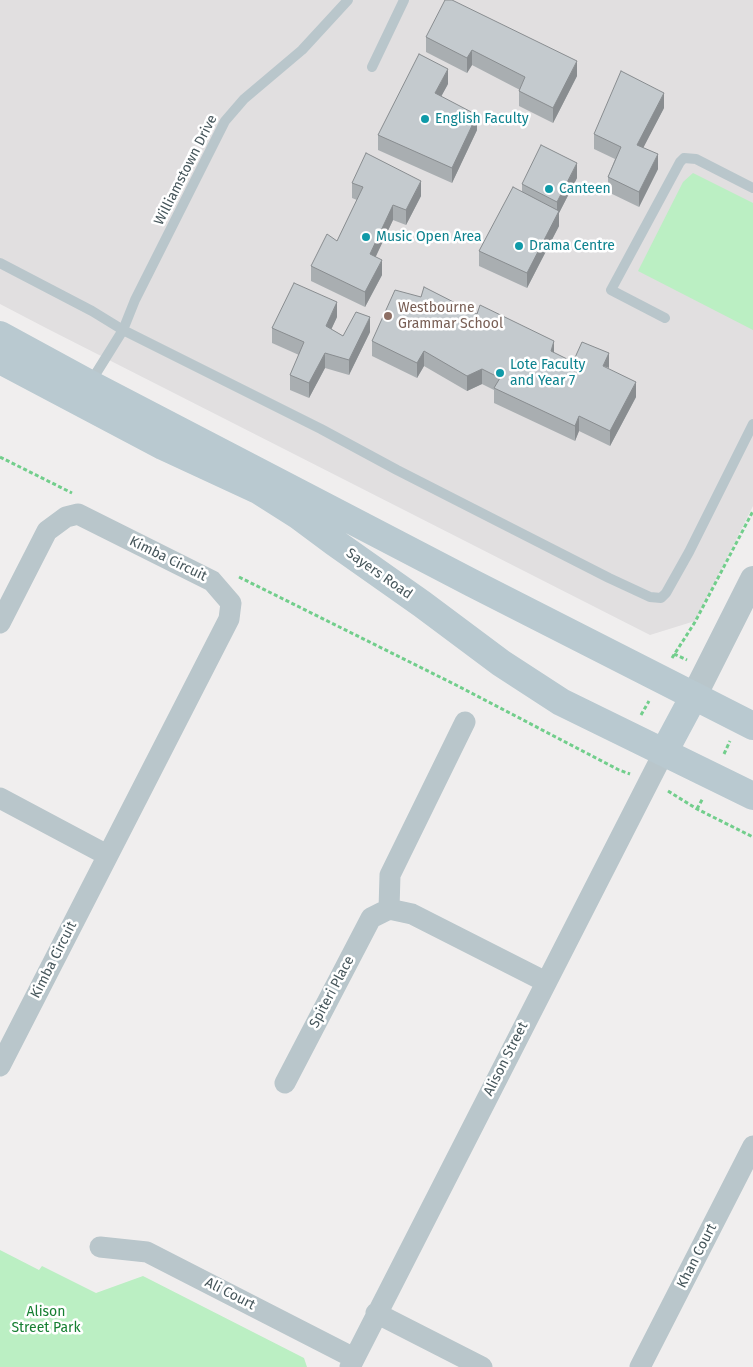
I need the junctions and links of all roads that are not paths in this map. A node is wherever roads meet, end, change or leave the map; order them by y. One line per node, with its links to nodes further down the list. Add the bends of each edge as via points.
1 (348, 0): 7 (lane, Williamstown Drive, via 302,50 244,99 225,121)
2 (404, 0): 3 (lane)
3 (372, 68)
4 (753, 188): 6 (lane, via 696,159 684,158 680,162 611,290)
5 (0, 263): 7 (lane)
6 (665, 318)
7 (123, 330): 10 (lane, Williamstown Drive); 11 (lane, via 650,597 661,598 666,593)
8 (0, 336): 10 (main road)
9 (0, 360): 12 (main road, Sayers Road, via 162,446)
10 (90, 384): 12 (main road, via 96,399 222,465); 15 (main road)
11 (753, 424)
12 (258, 490): 18 (main road, Sayers Road, via 561,702)
13 (753, 579): 15 (street)
14 (0, 623): 21 (street, Kimba Circuit, via 47,531 66,517 78,514 212,580 231,603 229,620)
15 (694, 696): 17 (main road); 18 (main road)
16 (465, 722): 22 (street, via 390,875)
17 (753, 726)
18 (664, 752): 19 (main road, Sayers Road); 23 (street, Alison Street)
19 (753, 796)
20 (0, 798): 21 (street)
21 (107, 855): 24 (street, Kimba Circuit)
22 (389, 909): 23 (street, via 412,914); 25 (street, Spiteri Place, via 371,918)
23 (546, 982): 28 (street, Alison Street)
24 (0, 1066)
25 (285, 1082)
26 (753, 1146): 31 (street, Khan Court)
27 (100, 1247): 29 (street, Ali Court, via 147,1252)
28 (376, 1313): 29 (street, Alison Street); 30 (street)
29 (352, 1363)
30 (482, 1367)
31 (640, 1367)

